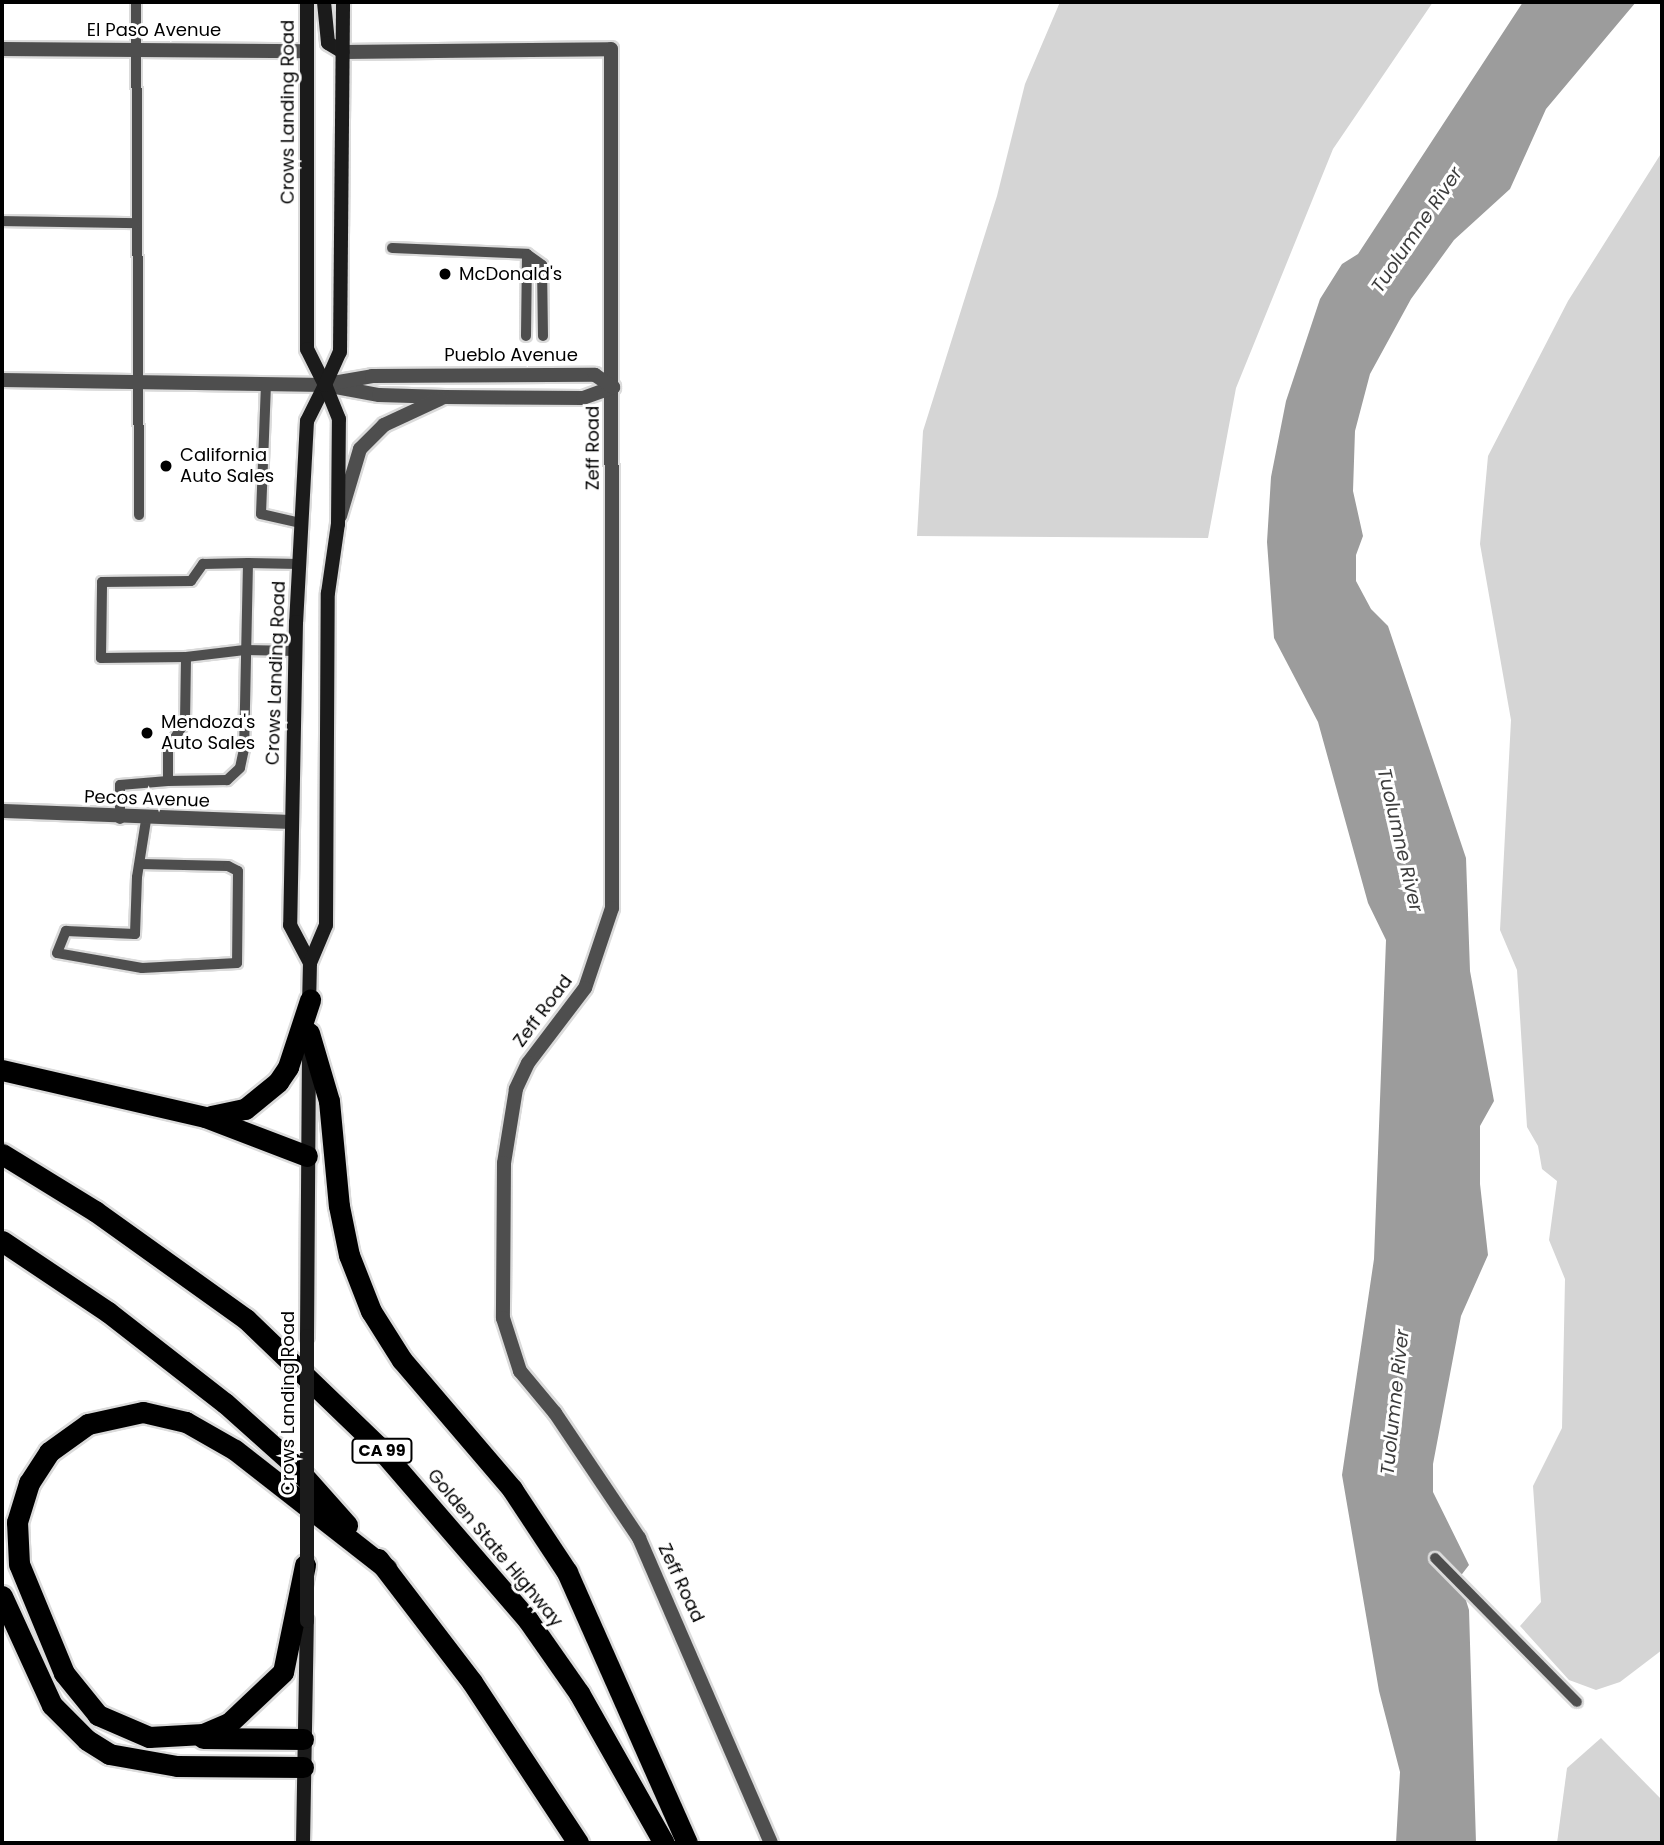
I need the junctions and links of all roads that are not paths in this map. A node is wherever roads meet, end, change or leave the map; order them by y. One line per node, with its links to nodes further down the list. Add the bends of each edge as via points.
1 (136, 2): 6 (lane)
2 (307, 2): 7 (main road, Crows Landing Road)
3 (324, 2): 8 (main road, via 328,43)
4 (343, 2): 8 (main road, Crows Landing Road)
5 (2, 49): 6 (street, El Paso Avenue)
6 (136, 50): 7 (street, El Paso Avenue); 10 (lane)
7 (307, 51): 18 (main road, Crows Landing Road, via 307,349)
8 (343, 52): 18 (main road, Crows Landing Road, via 340,352); 19 (street, Zeff Road, via 611,49)
9 (2, 221): 10 (lane)
10 (136, 222): 16 (lane)
11 (392, 248): 12 (lane)
12 (527, 254): 13 (lane); 14 (lane, via 542,265)
13 (526, 336)
14 (543, 336)
15 (2, 380): 16 (street, Pueblo Avenue)
16 (136, 382): 17 (street, Pueblo Avenue); 21 (lane)
17 (266, 383): 18 (street, Pueblo Avenue); 22 (lane, via 261,514)
18 (325, 385): 19 (street, Pueblo Avenue, via 372,376 595,374); 20 (street, Pueblo Avenue, via 379,396); 22 (main road, Crows Landing Road, via 307,421); 23 (main road, Crows Landing Road, via 339,419)
19 (612, 387): 20 (street, Pueblo Avenue, via 583,398); 56 (street, Zeff Road, via 612,908 585,988 528,1063 516,1089 504,1163 503,1318 520,1371 555,1413 639,1538)
20 (445, 397): 23 (street, via 384,425 360,449)
21 (139, 515)
22 (301, 523): 25 (main road, Crows Landing Road)
23 (338, 524): 35 (main road, Crows Landing Road, via 328,593 326,925)
24 (248, 563): 25 (lane); 26 (lane); 28 (lane, via 203,564 191,581 102,582 101,658)
25 (299, 564): 27 (main road, Crows Landing Road)
26 (245, 650): 27 (lane); 28 (lane); 29 (lane, via 240,768 227,780)
27 (296, 651): 33 (main road, Crows Landing Road)
28 (186, 657): 29 (lane, via 185,722 168,749)
29 (168, 781): 31 (lane, via 120,785)
30 (2, 811): 31 (street, Pecos Avenue)
31 (120, 819): 32 (street, Pecos Avenue)
32 (146, 820): 33 (street, Pecos Avenue); 34 (lane)
33 (291, 822): 35 (main road, Crows Landing Road, via 290,925)
34 (140, 864): 34 (lane, via 135,934 66,930 57,953 142,968 237,963 238,871 228,866)
35 (310, 962): 36 (main road, Crows Landing Road)
36 (310, 1000): 37 (main road, Crows Landing Road); 39 (highway, via 288,1067 278,1082 245,1109)
37 (309, 1033): 41 (main road, Crows Landing Road); 55 (highway, via 329,1101 339,1206 349,1255 371,1311 402,1360 512,1489 567,1572)
38 (2, 1070): 39 (highway)
39 (205, 1117): 41 (highway)
40 (2, 1154): 54 (highway, Golden State Highway / CA 99, via 95,1211 246,1319 377,1445 528,1620 579,1693)
41 (307, 1156): 43 (main road, Crows Landing Road, bridge)
42 (2, 1241): 45 (highway, via 108,1312 225,1403 292,1463)
43 (307, 1555): 47 (highway, bridge)
44 (1434, 1558): 48 (lane)
45 (386, 1568): 49 (highway, via 235,1450 186,1422 143,1412 123,1413 74,1432 49,1452 21,1501 16,1522 19,1564 64,1673 98,1715 149,1737); 53 (highway, via 472,1682)
46 (2, 1596): 51 (highway, via 52,1705 87,1740 109,1754 177,1766)
47 (301, 1620): 49 (highway, via 283,1672 251,1707 229,1723); 50 (main road)
48 (1577, 1702)
49 (179, 1738): 50 (highway)
50 (303, 1739): 51 (main road)
51 (303, 1767): 52 (main road)
52 (303, 1843)
53 (578, 1843)
54 (664, 1843)
55 (687, 1843)
56 (771, 1843)

